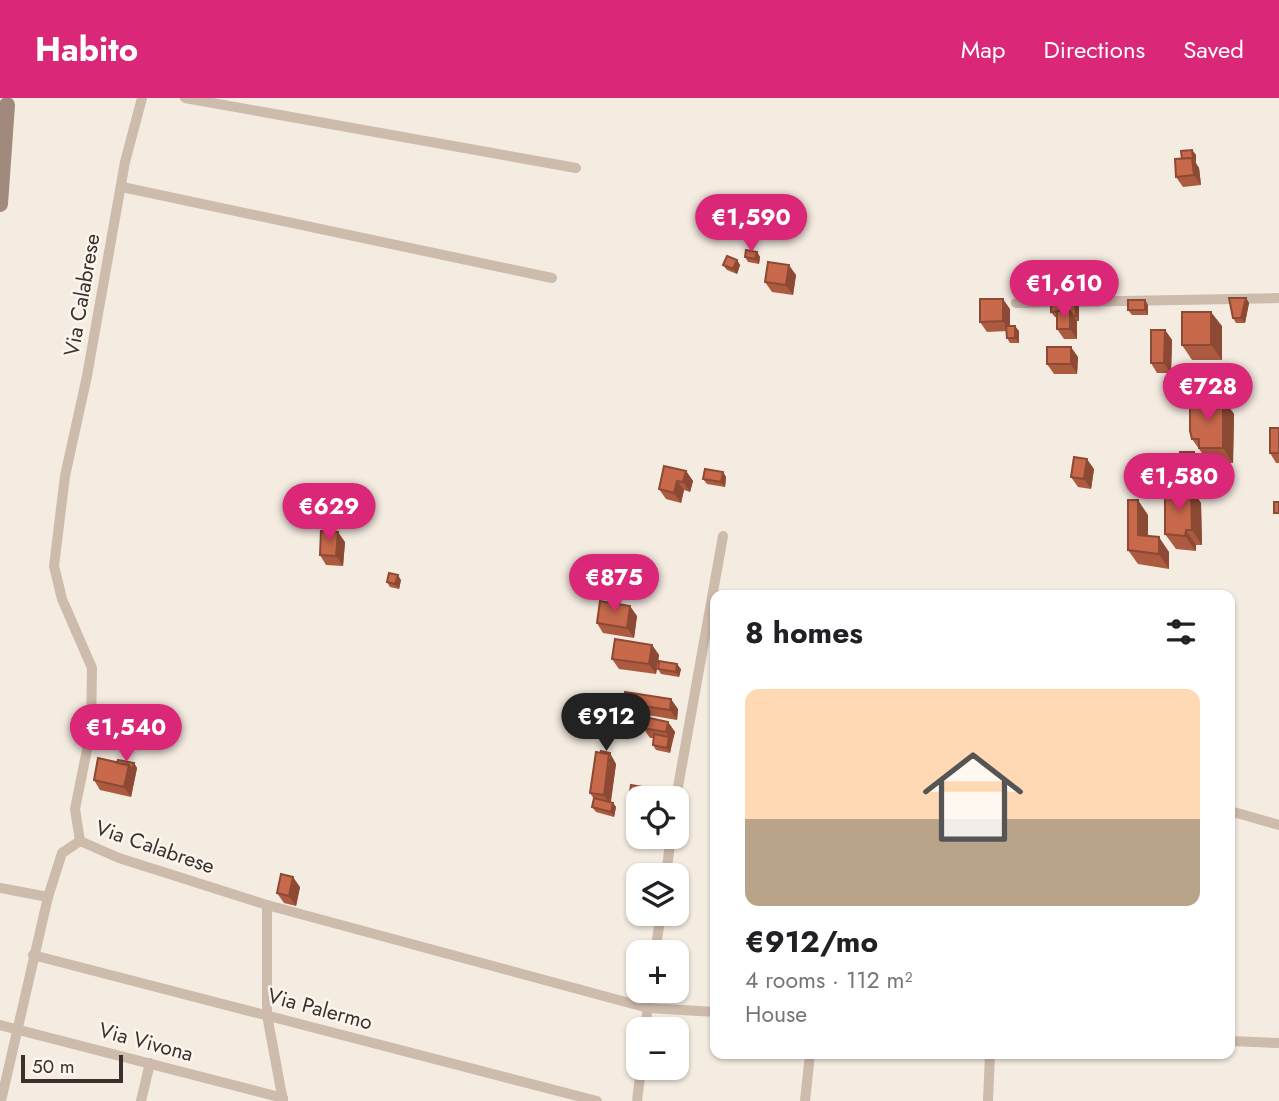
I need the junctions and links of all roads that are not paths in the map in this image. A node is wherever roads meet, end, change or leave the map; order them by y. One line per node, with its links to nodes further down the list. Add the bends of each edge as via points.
1 (142, 98): 6 (street, Via Calabrese)
2 (185, 98): 5 (street)
3 (8, 101): 4 (street); 7 (street)
4 (0, 143)
5 (576, 168)
6 (122, 187): 8 (street); 17 (street, Via Calabrese, via 65,476 54,566 62,599 92,668 91,730 75,809)
7 (0, 204)
8 (552, 278)
9 (1279, 298): 10 (street)
10 (1016, 303)
11 (723, 536): 12 (street)
12 (713, 590)
13 (710, 608): 14 (street)
14 (678, 786)
15 (1235, 812): 16 (street)
16 (1279, 825)
17 (80, 842): 19 (street, via 62,853); 20 (street, Via Calabrese)
18 (0, 888): 19 (street)
19 (48, 897): 21 (street)
20 (267, 905): 23 (street, Via Calabrese); 25 (street)
21 (33, 955): 25 (street, Via Palermo); 28 (street)
22 (649, 1003): 23 (street)
23 (648, 1008): 24 (street, Via Calabrese); 26 (street)
24 (710, 1012)
25 (267, 1015): 35 (street); 38 (street, Via Palermo)
26 (647, 1017)
27 (0, 1025): 28 (street, Via Vivona)
28 (19, 1029): 33 (street, Via Vivona); 36 (street)
29 (1235, 1041): 30 (street)
30 (1279, 1043)
31 (809, 1059): 40 (street)
32 (990, 1059): 41 (street)
33 (150, 1063): 35 (street, Via Vivona); 37 (street)
34 (640, 1080): 39 (street)
35 (283, 1099)
36 (1, 1101)
37 (141, 1101)
38 (597, 1101)
39 (638, 1101)
40 (805, 1101)
41 (988, 1101)

